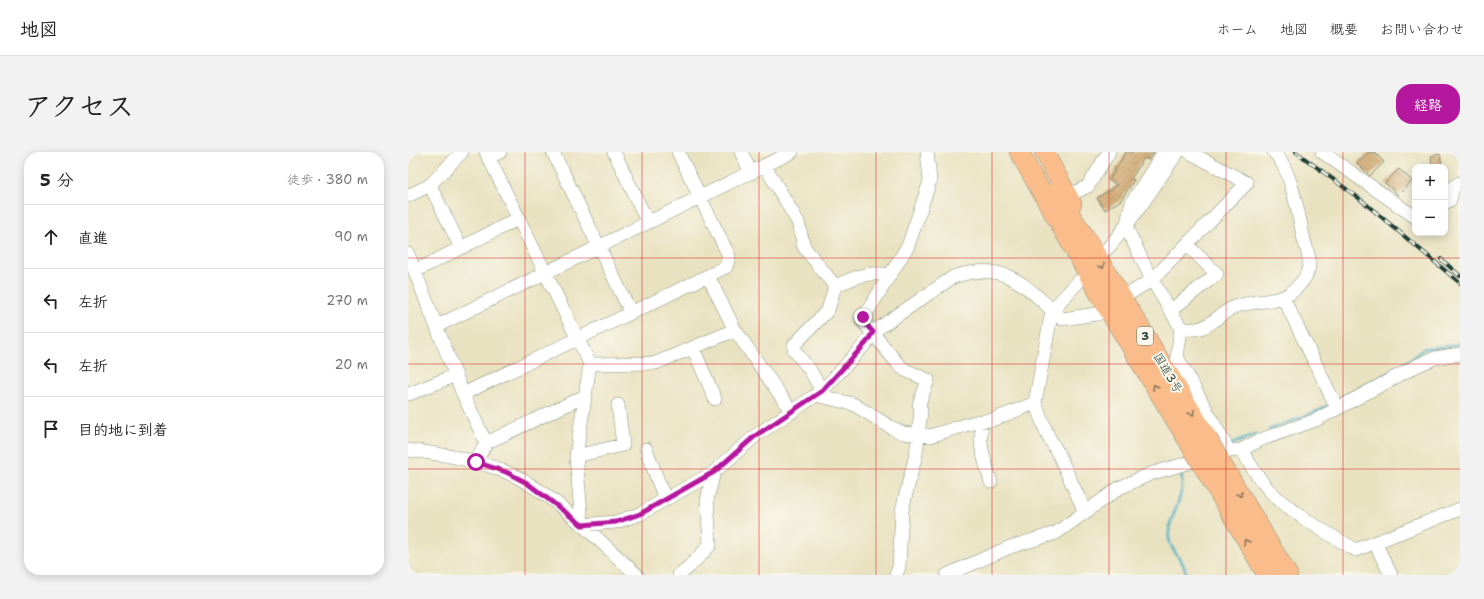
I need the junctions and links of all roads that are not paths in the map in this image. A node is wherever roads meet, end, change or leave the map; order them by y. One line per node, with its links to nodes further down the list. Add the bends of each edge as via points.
1 (462, 152): 22 (street)
2 (552, 152): 33 (street)
3 (614, 152): 29 (street)
4 (678, 152): 24 (street)
5 (741, 152): 20 (street)
6 (792, 152): 19 (street)
7 (927, 152): 39 (street, via 930,181 908,246)
8 (1007, 152): 31 (highway, via 1050,223)
9 (1019, 152): 31 (highway, 国道3号 / 3)
10 (1032, 152): 31 (highway, 国道3号 / 3, via 1066,209)
11 (1044, 152): 25 (highway)
12 (1109, 152): 25 (street, via 1088,186)
13 (1164, 152): 30 (street, via 1132,202)
14 (1178, 152): 30 (street)
15 (1189, 152): 32 (street, via 1247,183)
16 (1274, 152): 44 (street, via 1288,178 1310,264 1307,275 1292,293)
17 (1322, 152): 27 (street)
18 (491, 154): 28 (street)
19 (765, 166): 20 (street); 43 (street, via 798,222 804,247)
20 (751, 173): 24 (street)
21 (1460, 183): 26 (street, via 1454,187)
22 (430, 185): 23 (street); 34 (street)
23 (408, 196)
24 (701, 196): 29 (street); 40 (street, via 729,256 726,268)
25 (1068, 196): 31 (highway, via 1074,208)
26 (1448, 201)
27 (1412, 215)
28 (518, 219): 34 (street); 38 (street)
29 (648, 222): 33 (street)
30 (1126, 227): 35 (street); 41 (street)
31 (1076, 236): 45 (highway, 国道3号 / 3)
32 (1187, 245): 41 (street); 47 (street, via 1217,274)
33 (598, 247): 38 (street); 48 (street)
34 (461, 248): 37 (street)
35 (1107, 249)
36 (408, 254): 37 (street)
37 (415, 271): 49 (street)
38 (545, 274): 49 (street); 53 (street)
39 (890, 275): 43 (street, via 875,272); 52 (street, via 862,320)
40 (708, 276): 48 (street); 51 (street)
41 (1152, 280): 45 (street); 47 (street)
42 (1079, 281): 46 (street)
43 (835, 286): 59 (street, via 828,310 794,345 794,350 810,370)
44 (1283, 297): 50 (street, via 1243,303 1198,330); 65 (street)
45 (1115, 303): 46 (street, via 1097,314 1062,319); 73 (highway, 国道3号 / 3, bridge, via 1199,441)
46 (1052, 310): 52 (street, via 1023,283 1008,276 994,272 966,272 952,277); 63 (street)
47 (1171, 310): 50 (street)
48 (631, 313): 53 (street)
49 (436, 326): 57 (street)
50 (1181, 328): 73 (street, via 1177,357)
51 (735, 330): 54 (street); 66 (street)
52 (873, 332): 59 (street, via 866,343); 68 (street, via 898,364 928,380 919,404 921,411)
53 (578, 339): 56 (street); 60 (street)
54 (693, 348): 56 (street, via 656,363); 62 (street)
55 (1460, 354): 65 (street, via 1435,358 1416,366)
56 (590, 364): 61 (street)
57 (456, 375): 58 (street, via 409,394); 60 (street)
58 (408, 392)
59 (819, 393): 66 (street); 68 (street, via 853,404 903,433)
60 (463, 394): 69 (street)
61 (585, 396): 69 (street); 72 (street)
62 (715, 399)
63 (1035, 403): 67 (street); 79 (street)
64 (618, 406): 72 (street, via 622,445)
65 (1336, 408): 73 (street, via 1316,420 1260,440)
66 (792, 412): 75 (street, via 755,436)
67 (983, 421): 68 (street, via 930,436); 76 (street, via 981,447)
68 (918, 435): 84 (street, via 916,454 902,510 899,567)
69 (486, 443): 74 (street)
70 (646, 449): 77 (street)
71 (408, 450): 74 (street)
72 (576, 456): 80 (street)
73 (1223, 457): 79 (street, via 1150,474 1119,488); 81 (street, via 1265,485 1283,504 1333,537 1356,550); 86 (highway, 国道3号 / 3, one-way to 73); 87 (highway, 国道3号 / 3, one-way to 87)
74 (476, 462): 80 (street, via 506,472 527,483)
75 (714, 472): 77 (street); 83 (street, via 707,500 710,545)
76 (991, 482)
77 (665, 499): 80 (street, via 640,514 616,522)
78 (1460, 509): 81 (street)
79 (1084, 512): 85 (street, via 1056,533 1010,547)
80 (582, 525): 82 (street)
81 (1375, 543): 88 (street)
82 (637, 575)
83 (679, 575)
84 (896, 575)
85 (947, 575)
86 (1267, 575)
87 (1288, 575)
88 (1391, 575)

